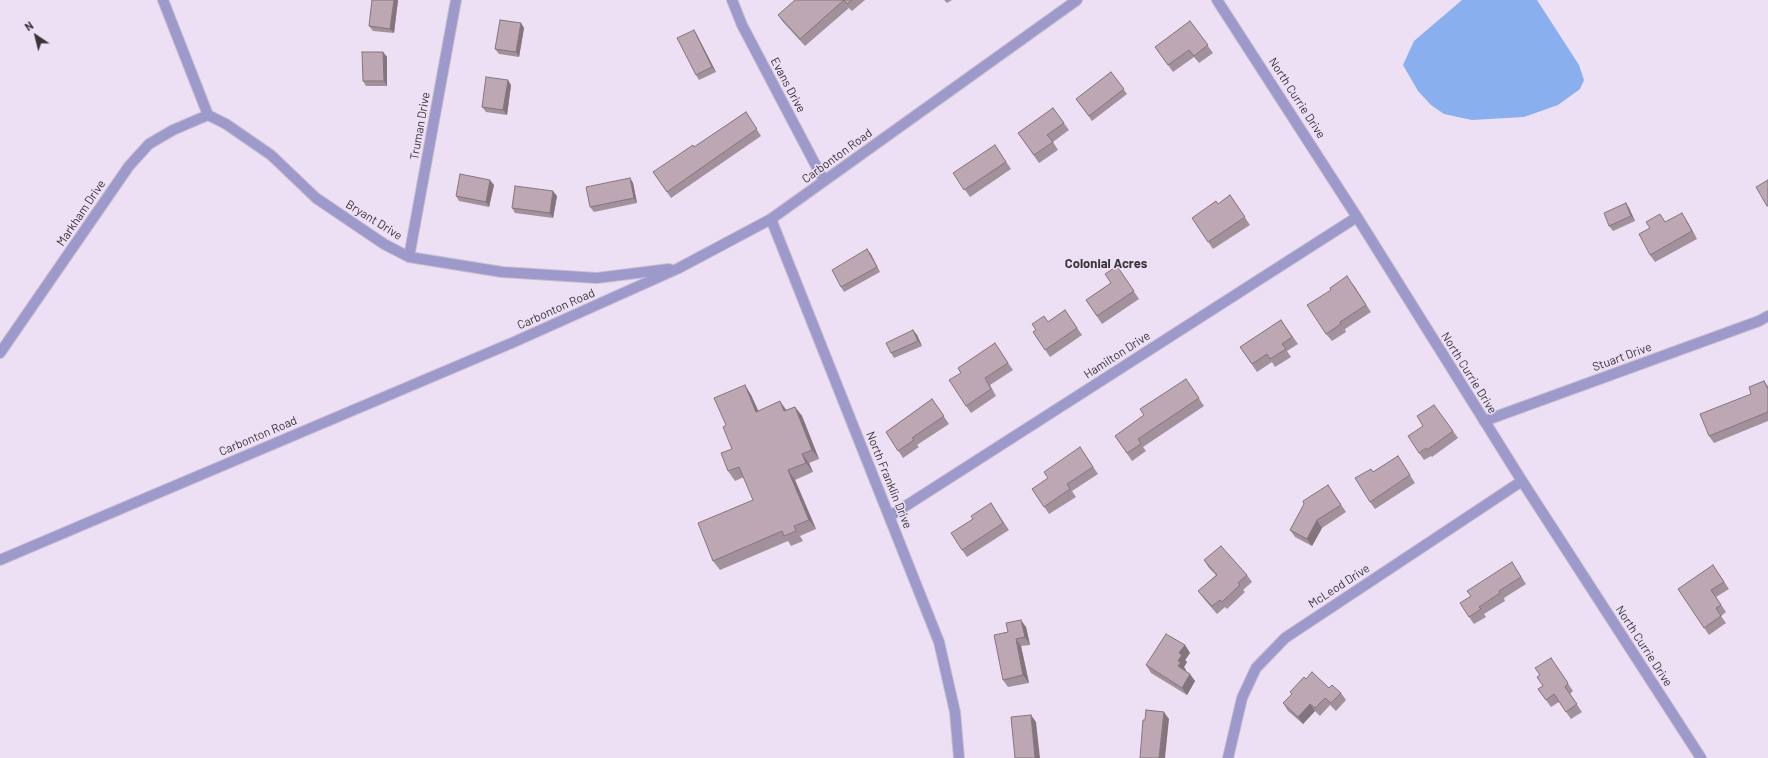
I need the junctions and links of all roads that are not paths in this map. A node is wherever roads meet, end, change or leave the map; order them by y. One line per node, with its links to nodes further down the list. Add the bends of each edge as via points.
1 (163, 0): 6 (street)
2 (456, 0): 10 (street, Truman Drive)
3 (732, 0): 7 (street, Evans Drive, via 742,25)
4 (1077, 0): 7 (street, Carbonton Road)
5 (1217, 0): 8 (street, North Currie Drive)
6 (208, 115): 10 (street, Bryant Drive, via 226,124 271,155 316,198 384,244); 13 (street, Markham Drive, via 173,130 150,144 129,166)
7 (824, 181): 9 (street, Carbonton Road)
8 (1358, 216): 14 (street, North Currie Drive); 16 (street, Hamilton Drive)
9 (771, 219): 11 (street, Carbonton Road); 16 (street, North Franklin Drive)
10 (409, 257): 11 (street, Bryant Drive, via 502,272 597,278)
11 (679, 268): 17 (street, Carbonton Road, via 514,342)
12 (1768, 316): 14 (street, Stuart Drive)
13 (0, 353)
14 (1484, 422): 15 (street, North Currie Drive)
15 (1522, 481): 19 (street, McLeod Drive, via 1285,638 1256,668 1242,698); 20 (street, North Currie Drive)
16 (890, 516): 18 (street, North Franklin Drive, via 939,642 955,712)
17 (0, 560)
18 (958, 758)
19 (1228, 758)
20 (1701, 758)

